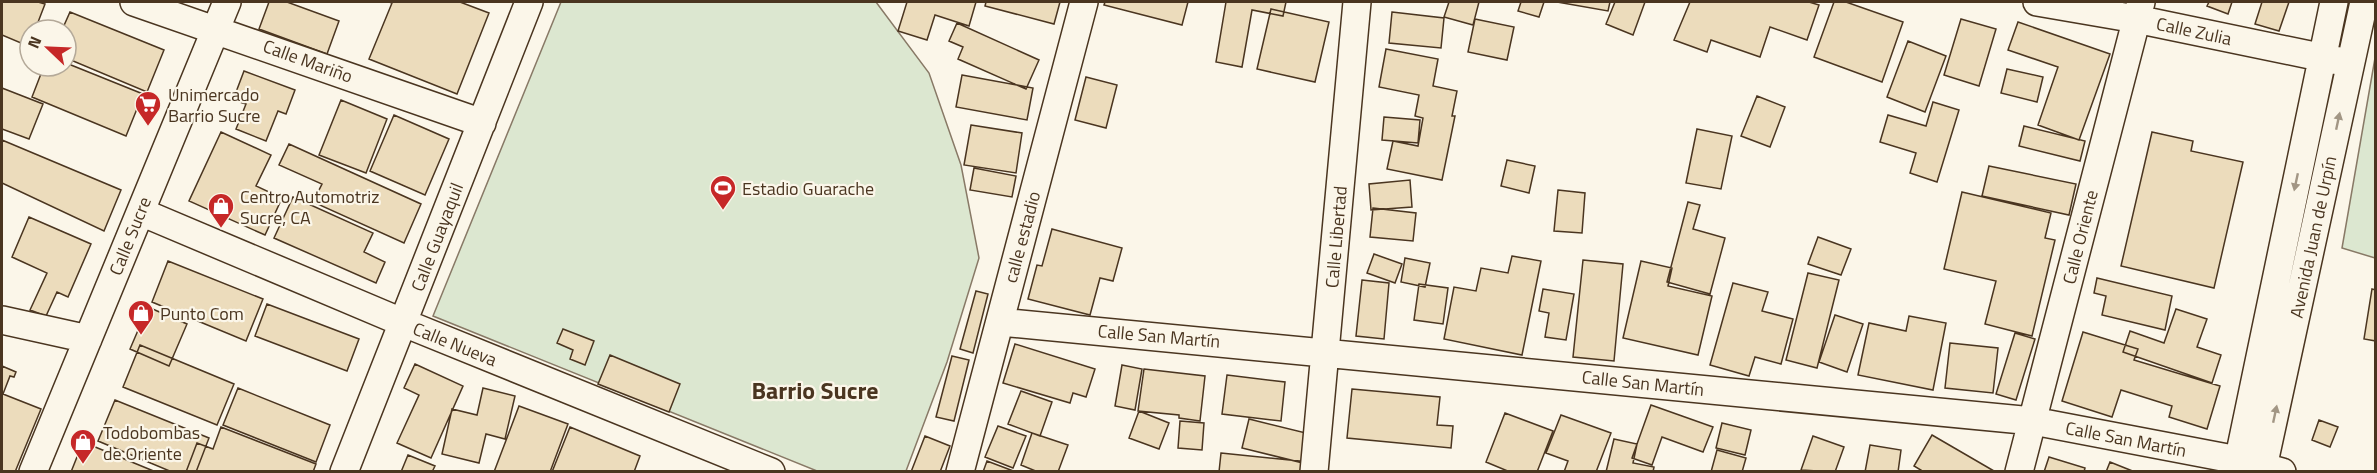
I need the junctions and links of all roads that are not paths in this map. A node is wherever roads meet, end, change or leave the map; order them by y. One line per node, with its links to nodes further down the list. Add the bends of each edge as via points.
1 (134, 2): 10 (street, Calle Mariño)
2 (227, 2): 10 (street, Calle Sucre)
3 (529, 2): 13 (street, Calle Guayaquil)
4 (1083, 2): 16 (street, calle estadio)
5 (1357, 2): 19 (street, Calle Libertad)
6 (2037, 2): 9 (street, Calle Zulia)
7 (2334, 2): 11 (street, Avenida Juan de Urpín)
8 (2364, 2): 12 (street, Avenida Juan de Urpín)
9 (2138, 10): 11 (street, Calle Zulia); 20 (street, Calle Oriente)
10 (216, 28): 13 (street, Calle Mariño); 14 (street, Calle Sucre)
11 (2322, 58): 12 (street, Calle Zulia); 21 (street, Avenida Juan de Urpín, one-way to 21)
12 (2350, 63): 21 (street, Avenida Juan de Urpín, one-way to 12)
13 (482, 123): 17 (street, Calle Guayaquil)
14 (141, 212): 17 (street, Calle Nueva); 18 (street, Calle Sucre)
15 (2, 320): 18 (street)
16 (1000, 322): 19 (street, Calle San Martín); 25 (street, calle estadio)
17 (404, 323): 22 (street, Calle Nueva); 24 (street, Calle Guayaquil)
18 (88, 339): 23 (street, Calle Sucre)
19 (1326, 352): 20 (street, Calle San Martín); 26 (street, Calle Libertad)
20 (2033, 421): 21 (street, Calle San Martín); 27 (street, Calle Oriente)
21 (2256, 468)
22 (762, 470)
23 (33, 471)
24 (344, 471)
25 (960, 471)
26 (1314, 471)
27 (2019, 471)

